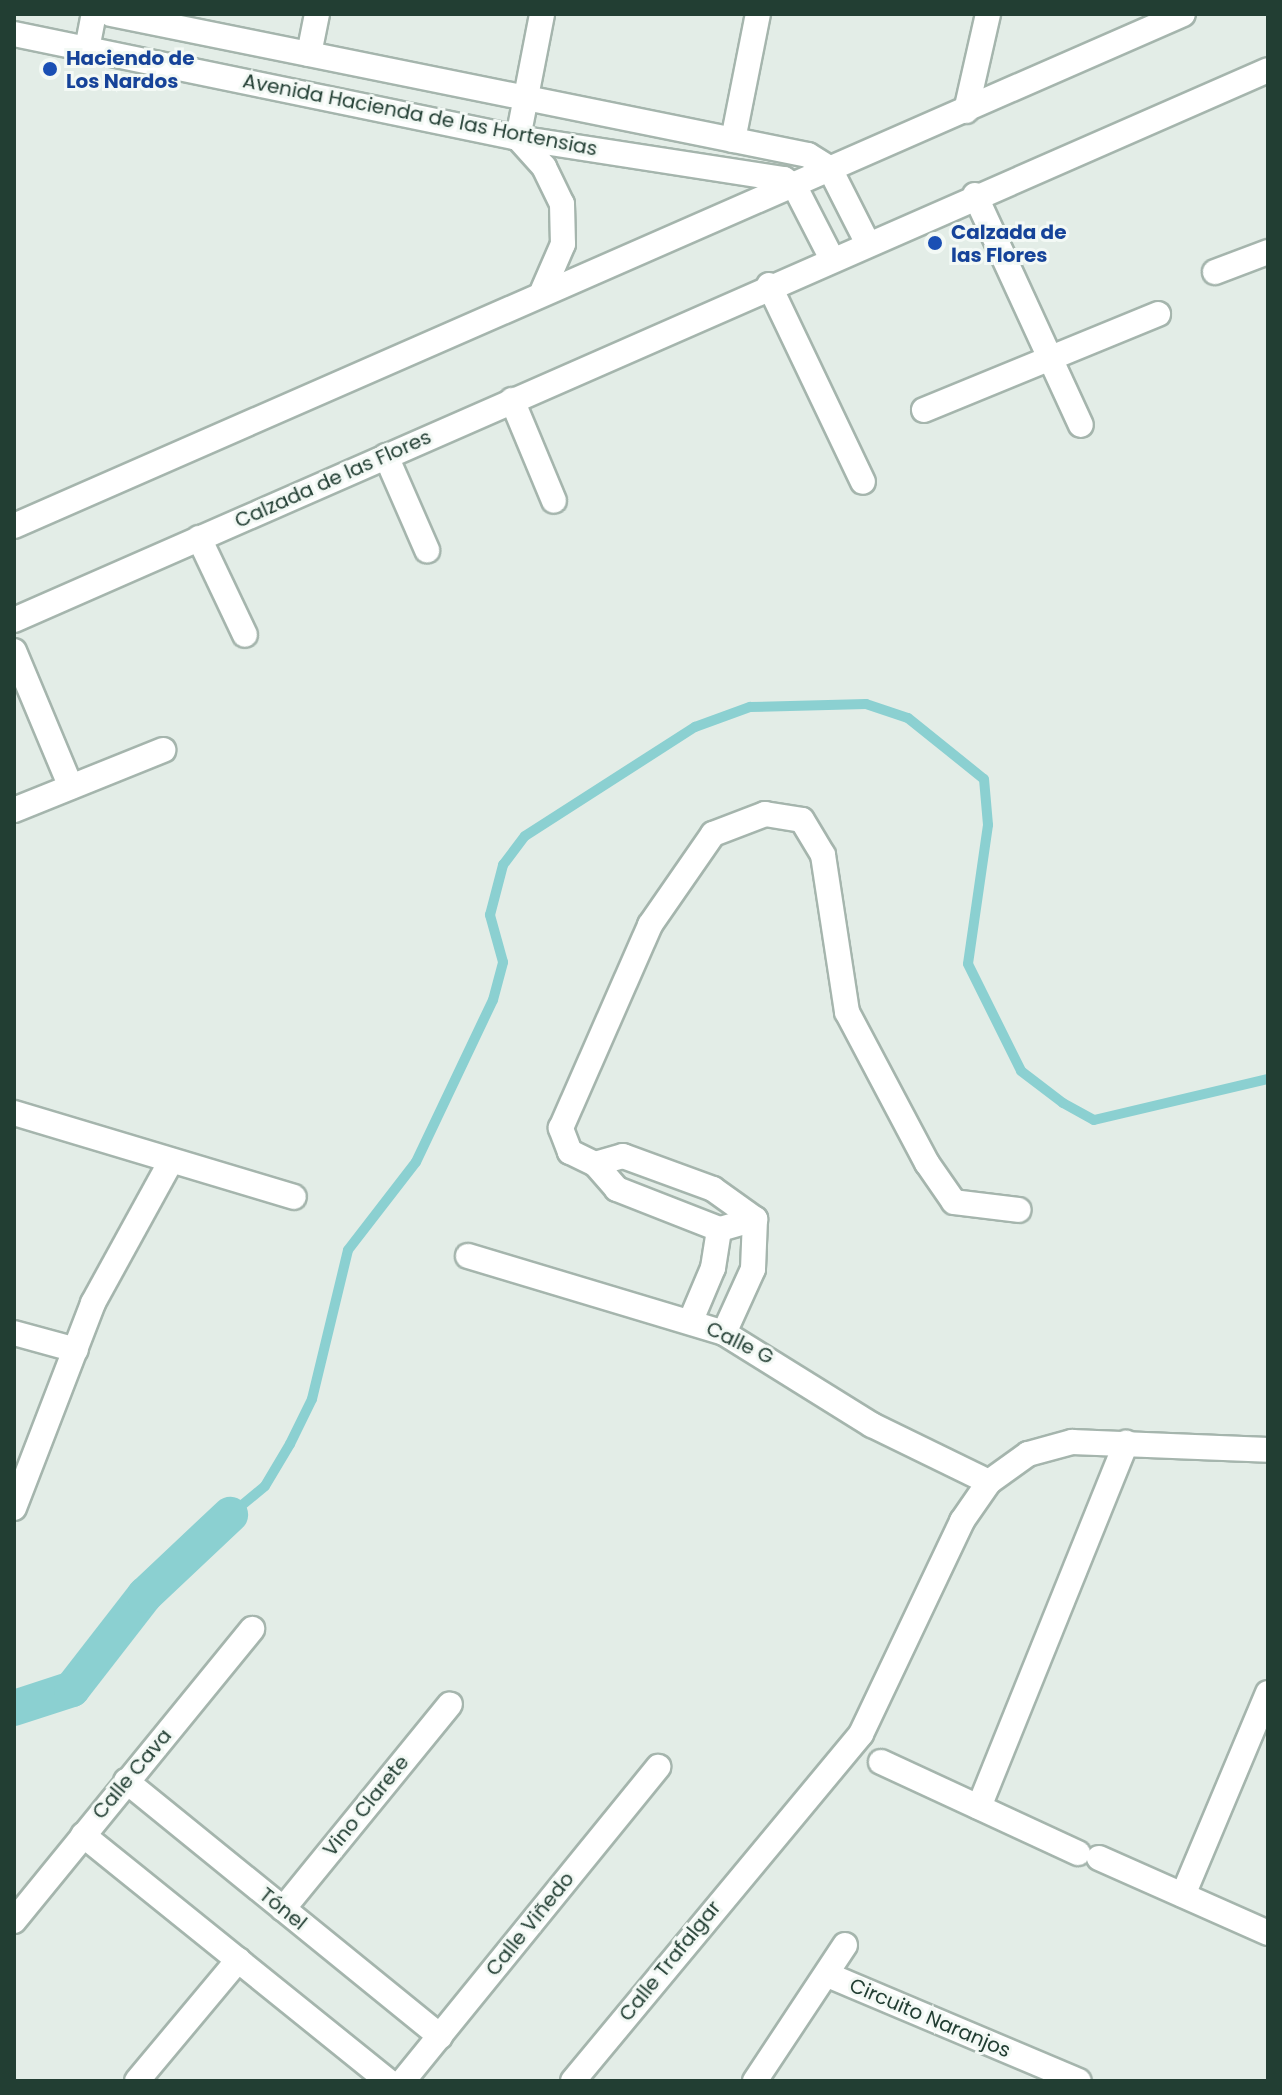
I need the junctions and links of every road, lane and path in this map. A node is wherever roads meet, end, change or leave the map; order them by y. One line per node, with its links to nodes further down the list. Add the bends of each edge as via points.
1 (94, 14): 9 (street)
2 (111, 14): 10 (street, Avenida Hacienda de las Hortensias)
3 (317, 14): 10 (street)
4 (542, 14): 12 (street)
5 (758, 14): 15 (street)
6 (988, 14): 13 (street)
7 (1183, 14): 13 (street)
8 (14, 34): 9 (street, Avenida Hacienda de las Hortensias)
9 (87, 49): 14 (street, Avenida Hacienda de las Hortensias)
10 (309, 54): 12 (street, Avenida Hacienda de las Hortensias)
11 (1267, 74): 18 (street, Calzada de las Flores)
12 (526, 98): 14 (street); 15 (street, Avenida Hacienda de las Hortensias)
13 (966, 111): 16 (street)
14 (518, 138): 17 (street, Avenida Hacienda de las Hortensias, via 768,175); 24 (street, via 544,167 562,204 563,244)
15 (733, 140): 16 (street, Avenida Hacienda de las Hortensias, via 808,155)
16 (830, 169): 17 (street); 19 (street)
17 (795, 187): 21 (street); 24 (street)
18 (975, 195): 19 (street, Calzada de las Flores); 26 (street)
19 (866, 240): 21 (street, Calzada de las Flores)
20 (1268, 252): 22 (street)
21 (831, 257): 23 (street, Calzada de las Flores)
22 (1215, 272)
23 (769, 285): 27 (street, Calzada de las Flores); 31 (street)
24 (543, 290): 33 (street)
25 (1158, 314): 26 (street)
26 (1051, 359): 28 (street); 29 (street)
27 (512, 400): 30 (street, Calzada de las Flores); 32 (street)
28 (924, 410)
29 (1081, 425)
30 (386, 456): 34 (street, Calzada de las Flores); 35 (street)
31 (863, 482)
32 (554, 501)
33 (14, 526)
34 (199, 538): 36 (street, Calzada de las Flores); 37 (street)
35 (427, 550)
36 (14, 620)
37 (245, 635)
38 (14, 651): 40 (street)
39 (163, 750): 40 (street)
40 (71, 787): 41 (street)
41 (14, 810)
42 (14, 1113): 43 (street)
43 (171, 1161): 45 (street); 53 (street, via 114,1256)
44 (595, 1164): 46 (street, via 570,1152 561,1128 650,925 713,834 765,814 802,820 823,855 847,1012 927,1163 954,1202); 47 (street, via 623,1156 713,1189); 48 (street, via 617,1189)
45 (294, 1197)
46 (1019, 1210)
47 (755, 1219): 48 (street); 52 (street, via 753,1269)
48 (719, 1229): 50 (street, via 713,1268)
49 (468, 1256): 50 (street, Calle G)
50 (691, 1320): 52 (street, Calle G)
51 (14, 1333): 53 (street)
52 (724, 1333): 56 (street, Calle G, via 872,1425)
53 (76, 1350): 57 (street)
54 (1126, 1443): 55 (street, Calle Trafalgar); 56 (street, Calle Trafalgar, via 1072,1442 1028,1454); 64 (street)
55 (1268, 1450)
56 (989, 1482): 78 (street, Calle Trafalgar, via 962,1521 861,1734 766,1841)
57 (14, 1508)
58 (252, 1629): 63 (street, Calle Cava)
59 (1268, 1693): 66 (street)
60 (450, 1704): 67 (street, Vino Clarete)
61 (881, 1762): 64 (street)
62 (658, 1767): 73 (street, Calle Viñedo)
63 (126, 1781): 65 (street, Calle Cava); 67 (street, Tónel)
64 (979, 1807): 66 (street)
65 (83, 1835): 68 (street, Calle Cava); 71 (street)
66 (1183, 1895): 69 (street)
67 (283, 1909): 73 (street, Tónel)
68 (14, 1921)
69 (1268, 1933)
70 (845, 1945): 72 (street)
71 (238, 1960): 75 (street); 76 (street)
72 (828, 1975): 74 (street, Circuito Naranjos); 79 (street, Circuito Naranjos)
73 (440, 2036): 77 (street, Calle Viñedo)
74 (1066, 2079)
75 (137, 2081)
76 (388, 2081)
77 (403, 2081)
78 (573, 2081)
79 (755, 2081)

